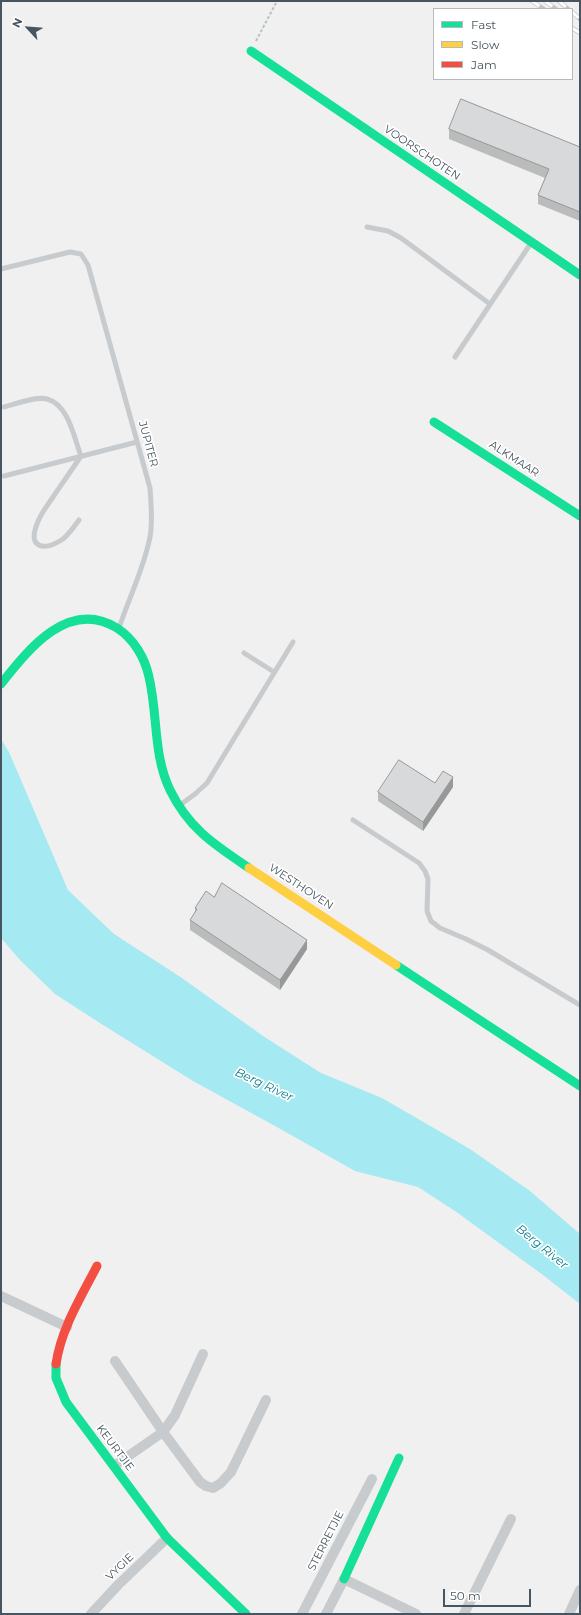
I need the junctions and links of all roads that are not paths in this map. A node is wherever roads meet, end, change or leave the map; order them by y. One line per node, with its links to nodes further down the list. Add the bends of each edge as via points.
1 (251, 51): 3 (street, VOORSCHOTEN)
2 (367, 227): 6 (lane, via 388,231 401,238)
3 (531, 242): 5 (street, VOORSCHOTEN); 6 (lane)
4 (1, 269): 10 (lane, JUPITER, via 70,252 81,254 88,265)
5 (580, 275)
6 (490, 304): 7 (lane)
7 (456, 357)
8 (4, 407): 11 (lane, via 46,399 55,403 69,421)
9 (434, 422): 13 (street, ALKMAAR)
10 (137, 442): 11 (lane); 15 (lane, JUPITER, via 150,488 150,537)
11 (81, 456): 12 (lane); 14 (lane, via 40,517 34,531 34,539 39,546 50,545 68,534)
12 (4, 476)
13 (580, 516)
14 (79, 520)
15 (119, 628): 19 (street, via 98,620 85,619 60,626 35,644); 20 (street, WESTHOVEN, via 129,636 144,661 149,677 160,762)
16 (293, 642): 18 (lane)
17 (244, 653): 18 (lane)
18 (274, 672): 20 (lane, via 207,783)
19 (1, 684)
20 (179, 806): 23 (street, WESTHOVEN, via 195,828 212,843)
21 (353, 820): 22 (lane, via 419,863 428,879 426,911 431,921 440,928 488,950)
22 (580, 1005)
23 (580, 1086)
24 (98, 1266): 26 (street, KEURTJIE)
25 (1, 1296): 26 (street)
26 (67, 1327): 32 (street, KEURTJIE, via 55,1370 58,1386 66,1402)
27 (203, 1354): 30 (street, via 175,1416)
28 (115, 1361): 30 (street)
29 (266, 1400): 30 (street, via 231,1472 213,1488 200,1482)
30 (163, 1432): 32 (street)
31 (399, 1458): 36 (street)
32 (114, 1466): 35 (street, KEURTJIE)
33 (372, 1479): 40 (street, STERRETJIE)
34 (511, 1519): 43 (street)
35 (167, 1538): 38 (street, VYGIE); 39 (street, KEURTJIE)
36 (344, 1578): 41 (street); 42 (street)
37 (580, 1590): 44 (street)
38 (91, 1614)
39 (246, 1614)
40 (302, 1614)
41 (326, 1614)
42 (416, 1614)
43 (464, 1614)
44 (569, 1614)

